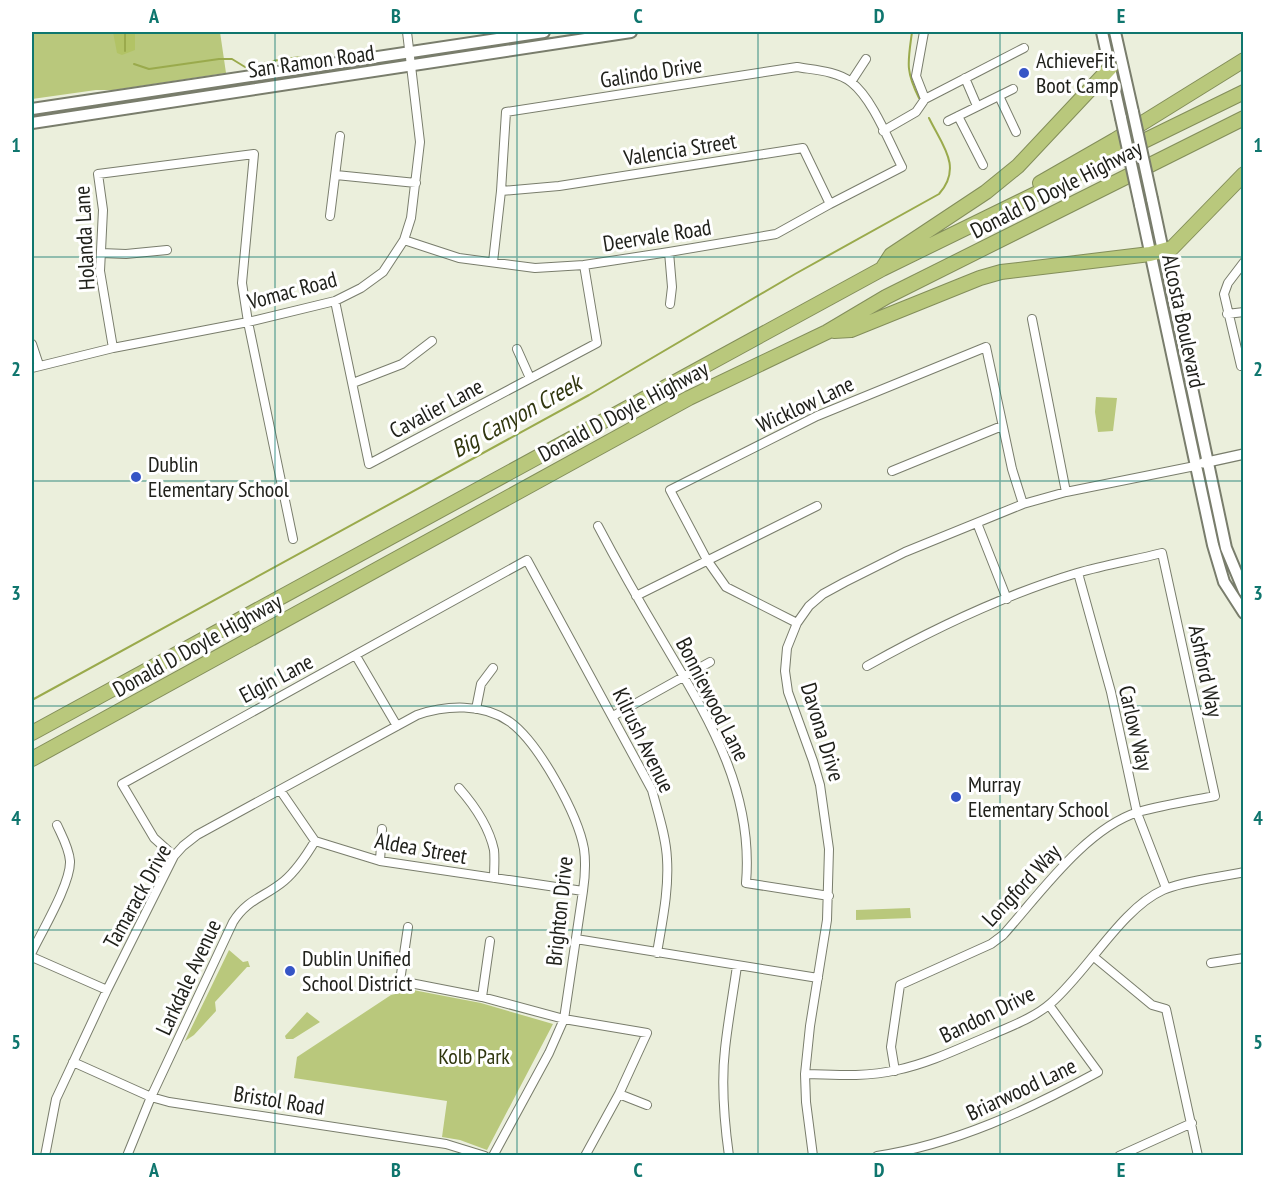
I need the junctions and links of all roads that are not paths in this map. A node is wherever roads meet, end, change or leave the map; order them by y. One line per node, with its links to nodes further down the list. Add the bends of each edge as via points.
1 (407, 32): 8 (street, Vomac Road)
2 (544, 32): 8 (main road, San Ramon Road)
3 (631, 32): 11 (main road, San Ramon Road)
4 (924, 32): 18 (street, via 916,76)
5 (1102, 32): 12 (main road, Alcosta Boulevard)
6 (1116, 32): 39 (main road, Alcosta Boulevard, bridge, via 1152,199)
7 (1024, 48): 13 (street)
8 (411, 52): 11 (street, Vomac Road); 20 (main road, San Ramon Road)
9 (866, 59): 14 (street)
10 (1244, 60): 35 (highway, via 1115,140 974,219)
11 (412, 66): 24 (main road, San Ramon Road); 31 (street, Vomac Road, via 420,142)
12 (1110, 68): 39 (main road, Alcosta Boulevard, bridge, via 1140,205); 44 (highway, via 1018,166 891,255)
13 (964, 78): 18 (street); 19 (street)
14 (851, 82): 25 (street, via 869,103); 32 (street, Galindo Drive, via 797,68 506,112)
15 (1013, 88): 17 (street)
16 (1244, 92): 35 (highway, Donald D Doyle Highway)
17 (999, 96): 19 (street); 26 (street)
18 (925, 99): 25 (street, via 916,112)
19 (977, 106): 21 (street)
20 (32, 109)
21 (958, 116): 23 (street); 28 (street)
22 (1244, 118): 51 (highway, Donald D Doyle Highway, via 886,297)
23 (948, 121)
24 (32, 123)
25 (883, 131): 33 (street, Deervale Road, via 902,167)
26 (1016, 132)
27 (340, 136): 30 (street)
28 (983, 165)
29 (1244, 174): 39 (highway, via 1172,248)
30 (336, 175): 31 (street); 34 (street)
31 (416, 183): 36 (street, Vomac Road)
32 (501, 191): 33 (street, Valencia Street, via 559,186 802,148); 41 (street, Galindo Drive)
33 (830, 204): 38 (street, Deervale Road, via 776,234)
34 (330, 216)
35 (952, 237): 44 (highway, Donald D Doyle Highway)
36 (404, 240): 41 (street, Deervale Road, via 459,258); 45 (street, Vomac Road, via 383,272)
37 (167, 250): 40 (street)
38 (669, 252): 43 (street, Deervale Road); 46 (street)
39 (1157, 252): 51 (highway, via 1001,272 851,330); 62 (main road, Alcosta Boulevard); 63 (main road, Alcosta Boulevard)
40 (101, 253): 50 (street, Holanda Lane, via 103,210 98,174 254,154 242,283); 54 (street, Holanda Lane, via 100,271)
41 (493, 262): 43 (street, Deervale Road, via 536,268)
42 (1244, 262): 48 (street, via 1224,294)
43 (584, 265): 58 (street, Cavalier Lane, via 597,343)
44 (882, 269): 87 (highway, Donald D Doyle Highway)
45 (335, 300): 50 (street, Vomac Road); 59 (street, Cavalier Lane)
46 (670, 304)
47 (1244, 312): 48 (street)
48 (1227, 314): 56 (street)
49 (1032, 319): 65 (street)
50 (248, 322): 54 (street, Vomac Road); 70 (street)
51 (827, 332): 88 (highway, Donald D Doyle Highway, via 668,409)
52 (432, 341): 59 (street, via 402,364)
53 (32, 344): 57 (street)
54 (113, 348): 57 (street, Vomac Road)
55 (517, 348): 58 (street)
56 (1241, 366)
57 (35, 367)
58 (530, 378): 59 (street, Cavalier Lane, via 369,464)
59 (352, 383)
60 (1002, 426): 64 (street); 66 (street, Wicklow Lane); 72 (street, Wicklow Lane, via 986,347 817,416 670,490)
61 (1244, 454): 62 (street, Davona Drive)
62 (1209, 462): 63 (street, Davona Drive); 74 (main road, Alcosta Boulevard, via 1226,548)
63 (1195, 465): 65 (street, Davona Drive); 77 (main road, Alcosta Boulevard, via 1224,582)
64 (892, 471)
65 (1066, 492): 66 (street, Davona Drive)
66 (1023, 504): 68 (street, Davona Drive)
67 (817, 506): 72 (street)
68 (977, 523): 76 (street); 78 (street, Davona Drive, via 844,582 809,606)
69 (598, 526): 75 (street, Bonniewood Lane)
70 (293, 538)
71 (527, 560): 79 (street, Elgin Lane); 85 (street, Kilrush Avenue)
72 (707, 560): 75 (street); 78 (street, Wicklow Lane, via 726,587)
73 (1078, 573): 76 (street); 91 (street, Ashford Way, via 1162,553); 92 (street, Carlow Way, via 1111,692)
74 (1244, 591)
75 (636, 596): 83 (street, Bonniewood Lane)
76 (1007, 599): 81 (street, via 916,638)
77 (1244, 613)
78 (797, 623): 102 (street, Davona Drive, via 785,671 788,692 822,795 829,849)
79 (356, 656): 86 (street); 96 (street, Elgin Lane, via 122,784 154,838)
80 (710, 662): 83 (street)
81 (867, 666)
82 (493, 668): 84 (street, via 481,684)
83 (683, 676): 85 (street); 102 (street, Bonniewood Lane, via 726,756 737,790 748,859 746,884)
84 (476, 709): 86 (street, Brighton Drive, via 434,709); 101 (street, Brighton Drive, via 510,722 526,736 556,782 584,849)
85 (613, 716): 107 (street, Kilrush Avenue, via 652,790 662,826 667,889)
86 (397, 726): 90 (street, Tamarack Drive)
87 (32, 733)
88 (32, 759)
89 (459, 788): 99 (street, via 490,837)
90 (280, 790): 95 (street); 96 (street, Tamarack Drive, via 197,835)
91 (1215, 796): 92 (street, Longford Way)
92 (1137, 813): 100 (street, Carlow Way); 119 (street, Longford Way, via 1085,843 991,944 900,985 891,1047)
93 (57, 825): 106 (street, via 70,860 68,876)
94 (382, 829): 97 (street)
95 (315, 841): 97 (street, Aldea Street); 122 (street, Larkdale Avenue, via 297,869 242,908 233,922)
96 (174, 856): 114 (street, Tamarack Drive)
97 (380, 861): 99 (street, Aldea Street)
98 (1244, 872): 100 (street, Bandon Drive)
99 (494, 878): 101 (street, Aldea Street)
100 (1166, 888): 109 (street, Bandon Drive, via 1133,910)
101 (583, 891): 104 (street, Brighton Drive)
102 (829, 896): 113 (street, Davona Drive)
103 (408, 927): 115 (street, via 400,981)
104 (576, 939): 107 (street); 117 (street, Brighton Drive)
105 (490, 941): 115 (street)
106 (32, 952)
107 (657, 953): 112 (street)
108 (32, 957): 114 (street)
109 (1094, 957): 116 (street, Bandon Drive); 124 (street, via 1152,1005 1166,1009)
110 (1244, 958): 111 (street)
111 (1211, 963)
112 (737, 966): 113 (street); 131 (street, via 723,1084)
113 (818, 978): 120 (street, Davona Drive)
114 (106, 990): 118 (street, Tamarack Drive)
115 (482, 997): 117 (street)
116 (1049, 1005): 119 (street, Bandon Drive, via 1029,1018 932,1060); 125 (street, Briarwood Lane, via 1098,1072 1058,1095 974,1131)
117 (564, 1019): 121 (street, via 647,1033); 129 (street, Brighton Drive)
118 (73, 1062): 122 (street, Bristol Road); 126 (street, Tamarack Drive, via 56,1099)
119 (895, 1071): 120 (street, Bandon Drive)
120 (805, 1074): 132 (street, Davona Drive)
121 (619, 1094): 123 (street); 130 (street)
122 (151, 1097): 127 (street, Larkdale Avenue); 128 (street, Bristol Road, via 446,1144)
123 (647, 1105)
124 (1192, 1123): 134 (street); 135 (street)
125 (895, 1154): 133 (street, Briarwood Lane)
126 (45, 1155)
127 (127, 1155)
128 (485, 1155)
129 (493, 1155)
130 (585, 1155)
131 (729, 1155)
132 (813, 1155)
133 (877, 1155)
134 (1119, 1155)
135 (1198, 1155)

